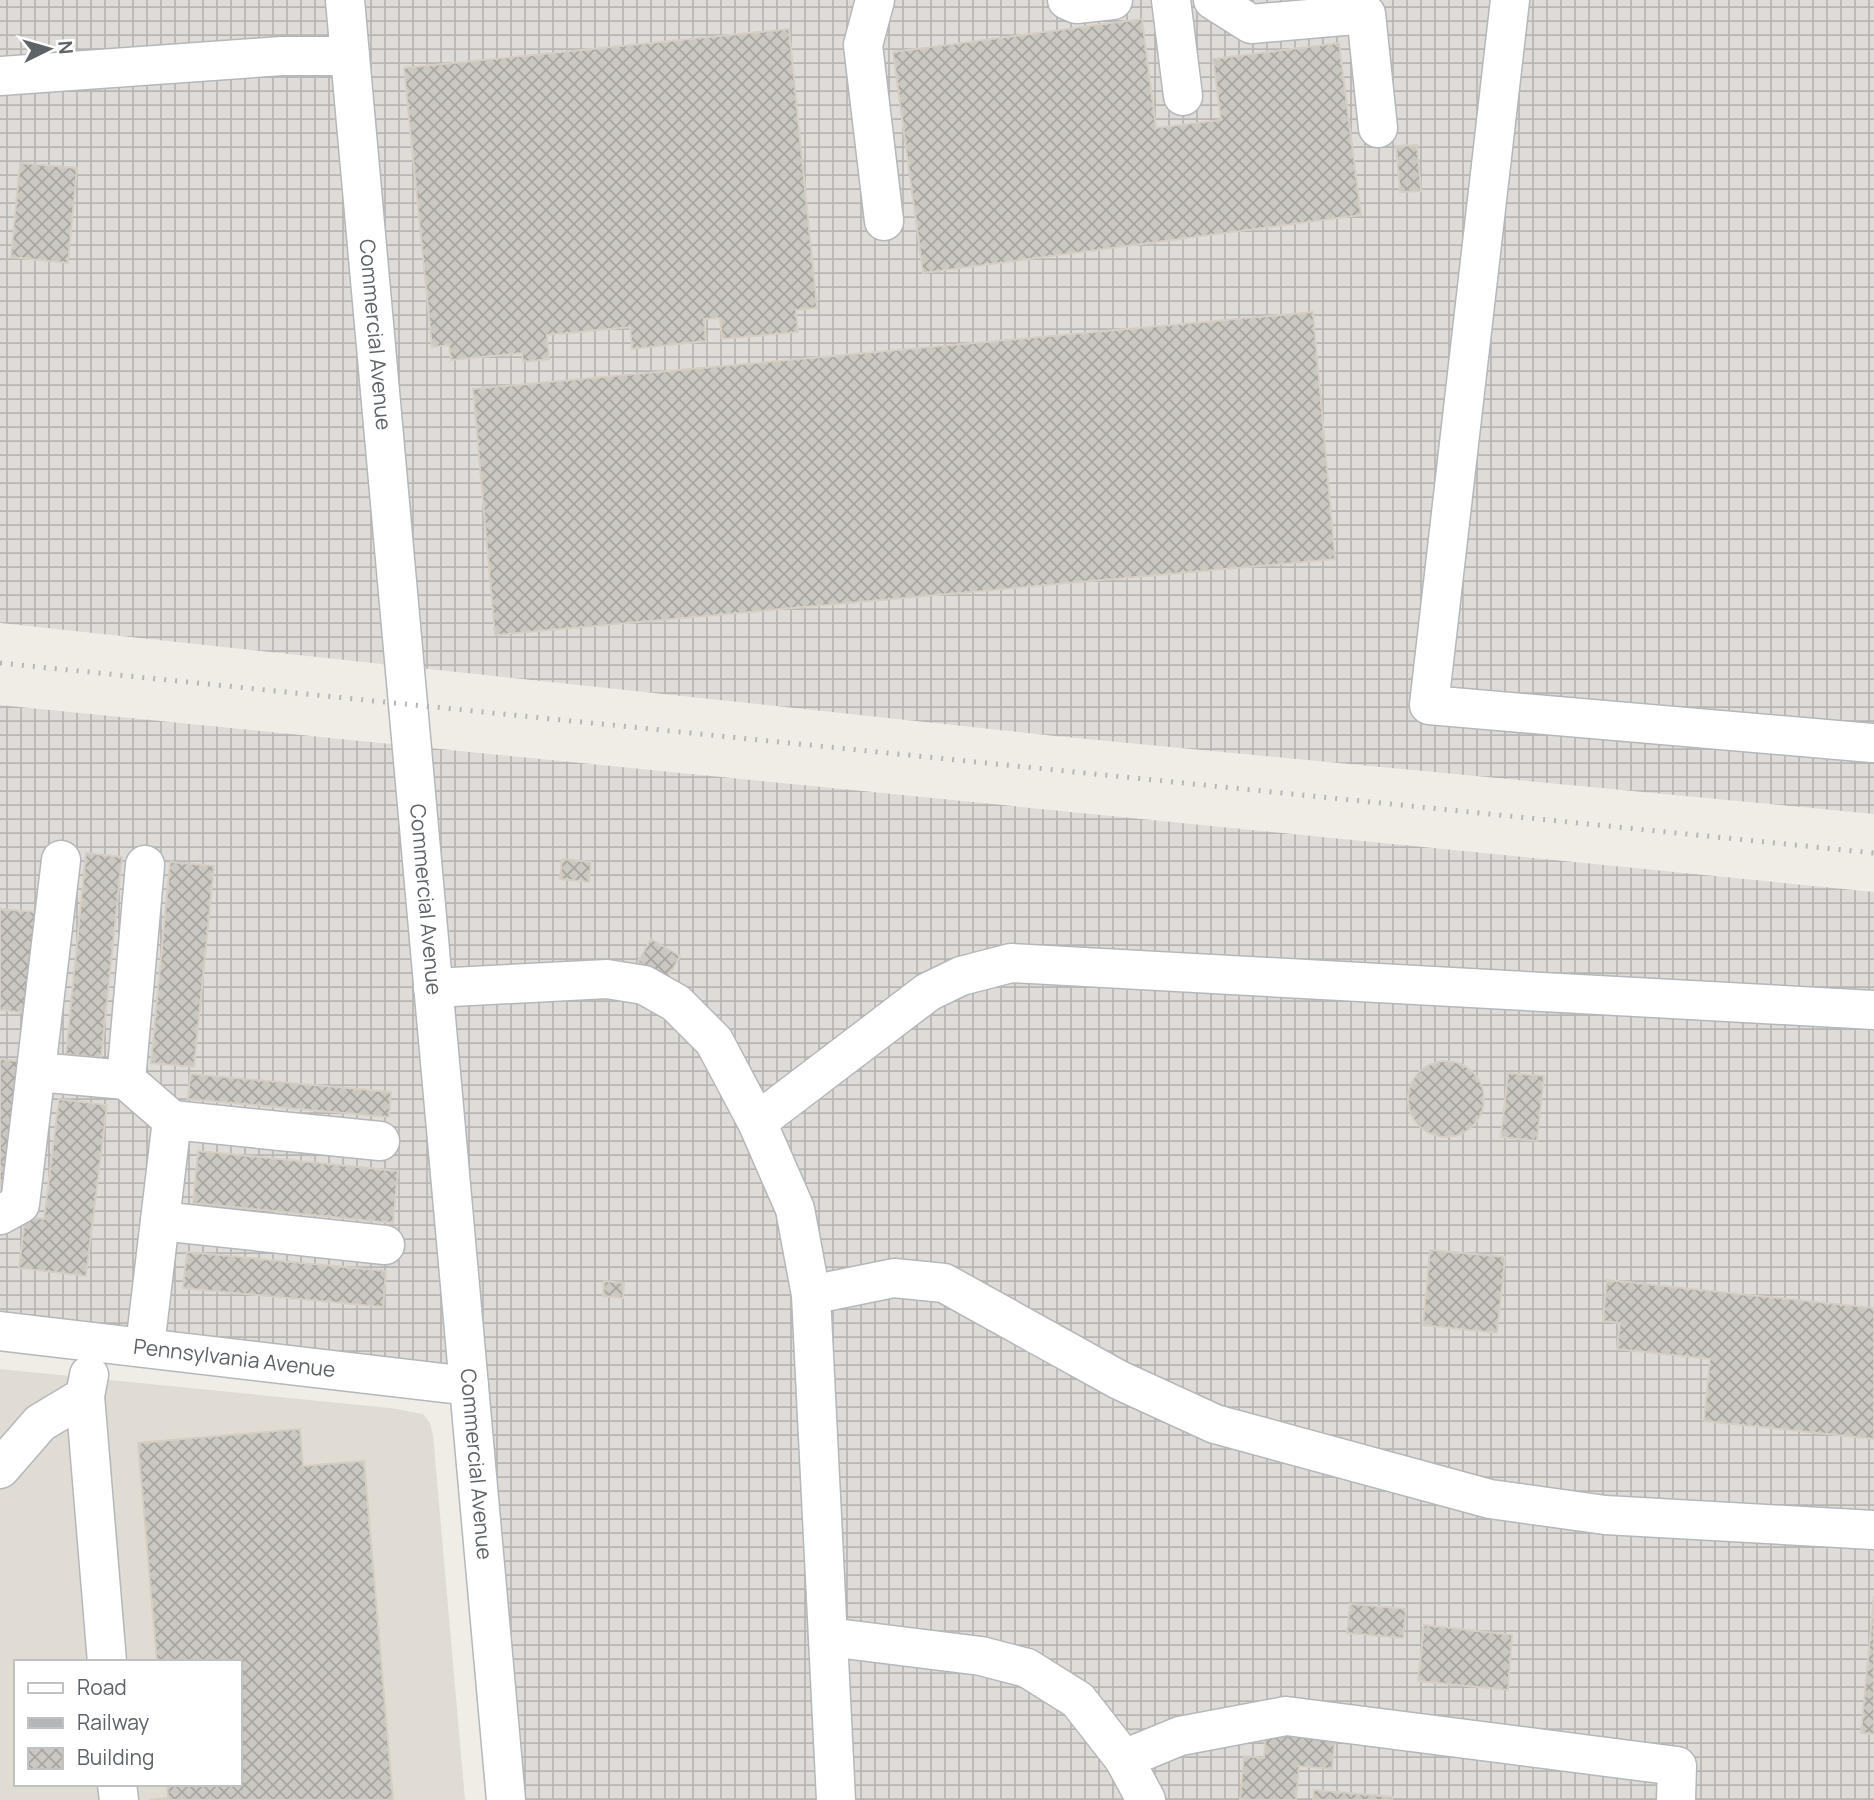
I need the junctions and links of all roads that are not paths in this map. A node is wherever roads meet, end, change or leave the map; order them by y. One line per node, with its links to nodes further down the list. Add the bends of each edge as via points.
1 (345, 0): 8 (street, Commercial Avenue)
2 (875, 0): 12 (street, via 863,45)
3 (1067, 0): 4 (street, via 1076,4)
4 (1113, 0)
5 (1171, 0): 10 (street)
6 (1213, 0): 11 (street, via 1251,24 1366,14)
7 (1510, 0): 13 (street, via 1429,705)
8 (350, 56): 9 (street, via 282,56); 16 (street, Commercial Avenue)
9 (0, 76)
10 (1183, 96)
11 (1378, 128)
12 (884, 221)
13 (1872, 743)
14 (61, 860): 18 (street)
15 (145, 864): 19 (street)
16 (433, 988): 21 (street, via 607,979 644,985 676,1003 714,1041); 30 (street, Commercial Avenue)
17 (1874, 1010): 21 (street, via 1011,963 961,976 928,992)
18 (37, 1072): 19 (street); 23 (street, via 20,1204)
19 (126, 1080): 20 (street)
20 (172, 1120): 22 (street); 24 (street)
21 (757, 1122): 26 (street, via 795,1209)
22 (380, 1141)
23 (0, 1215)
24 (160, 1221): 25 (street); 29 (street)
25 (385, 1245)
26 (811, 1295): 33 (street, via 894,1278 944,1283 1119,1380 1215,1424 1490,1499 1605,1515); 34 (street)
27 (0, 1331): 28 (street, Pennsylvania Avenue)
28 (96, 1341): 29 (street, Pennsylvania Avenue); 31 (street)
29 (145, 1346): 30 (street, Pennsylvania Avenue)
30 (469, 1385): 37 (street, Commercial Avenue)
31 (85, 1396): 32 (street, via 40,1423); 35 (street)
32 (0, 1469)
33 (1874, 1530)
34 (828, 1637): 36 (street, via 981,1656 1027,1668 1077,1700); 38 (street)
35 (107, 1660)
36 (1124, 1759): 39 (street); 40 (street, via 1180,1736 1286,1716 1677,1766)
37 (506, 1800)
38 (836, 1800)
39 (1146, 1800)
40 (1676, 1800)

